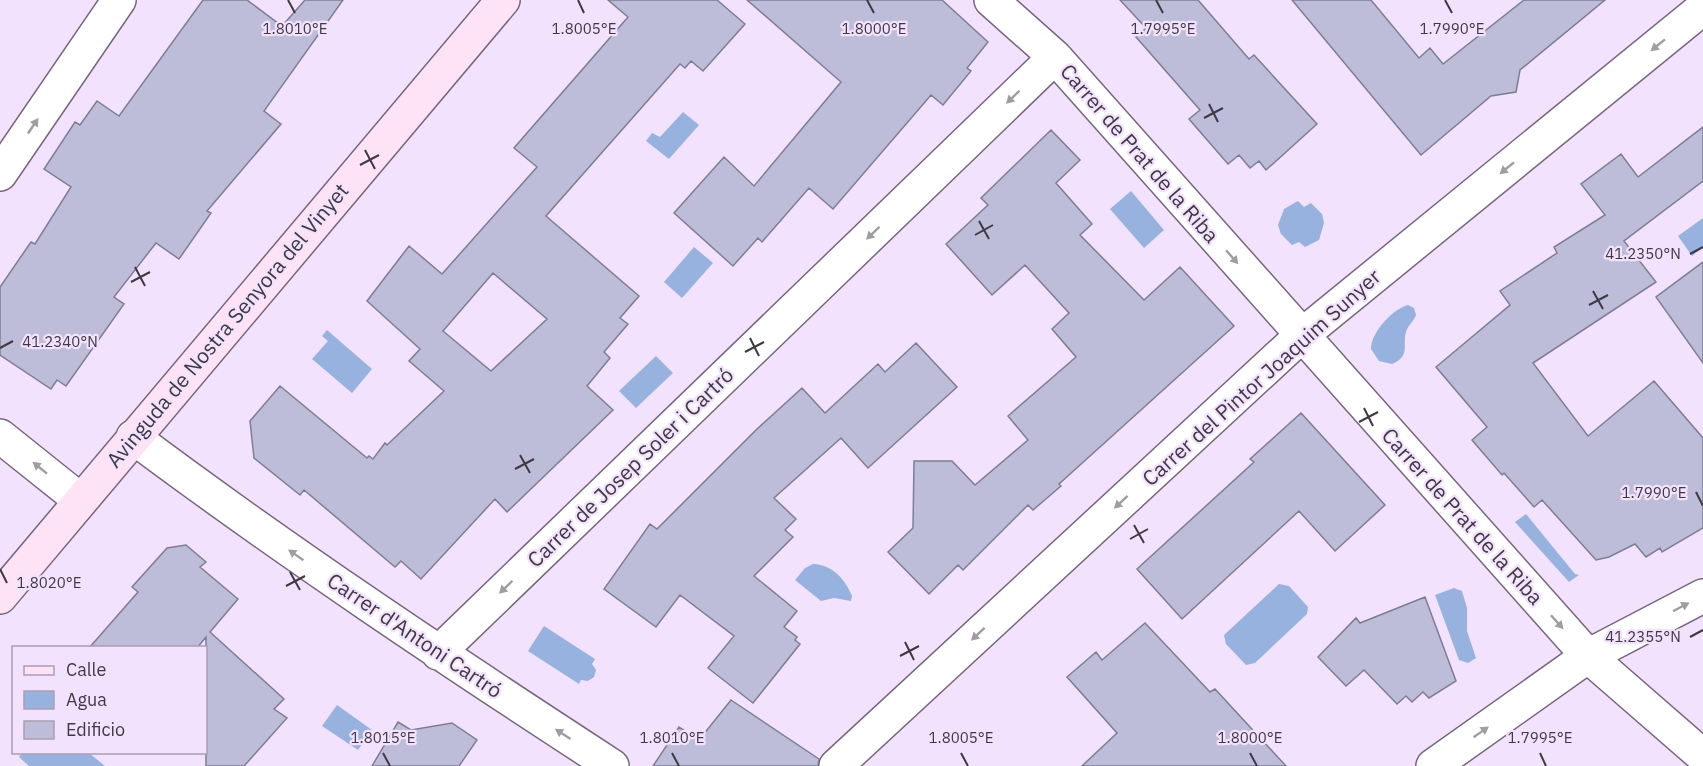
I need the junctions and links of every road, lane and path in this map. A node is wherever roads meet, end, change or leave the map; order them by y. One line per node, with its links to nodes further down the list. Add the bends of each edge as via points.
1 (120, 0): 6 (street, one-way to 1)
2 (503, 0): 9 (street, Avinguda de Nostra Senyora del Vinyet)
3 (991, 0): 5 (street, Carrer de Prat de la Riba)
4 (1703, 8): 7 (street, Carrer del Pintor Joaquim Sunyer, one-way to 7)
5 (1055, 57): 7 (street, Carrer de Prat de la Riba, one-way to 7); 13 (street, Carrer de Josep Soler i Cartró, one-way to 13)
6 (0, 174)
7 (1301, 336): 14 (street, Carrer de Prat de la Riba, one-way to 14); 17 (street, Carrer del Pintor Joaquim Sunyer, one-way to 17)
8 (0, 436): 10 (street, one-way to 8)
9 (133, 438): 10 (street, Avinguda de Nostra Senyora del Vinyet); 13 (street, Carrer d'Antoni Cartró, one-way to 9)
10 (80, 500): 12 (street, Avinguda de Nostra Senyora del Vinyet)
11 (1703, 596): 14 (street, one-way to 11)
12 (0, 597)
13 (438, 653): 16 (street, Carrer d'Antoni Cartró, one-way to 13)
14 (1588, 656): 15 (street, Carrer de Prat de la Riba); 18 (street, one-way to 14)
15 (1703, 756)
16 (612, 766)
17 (836, 766)
18 (1433, 766)

